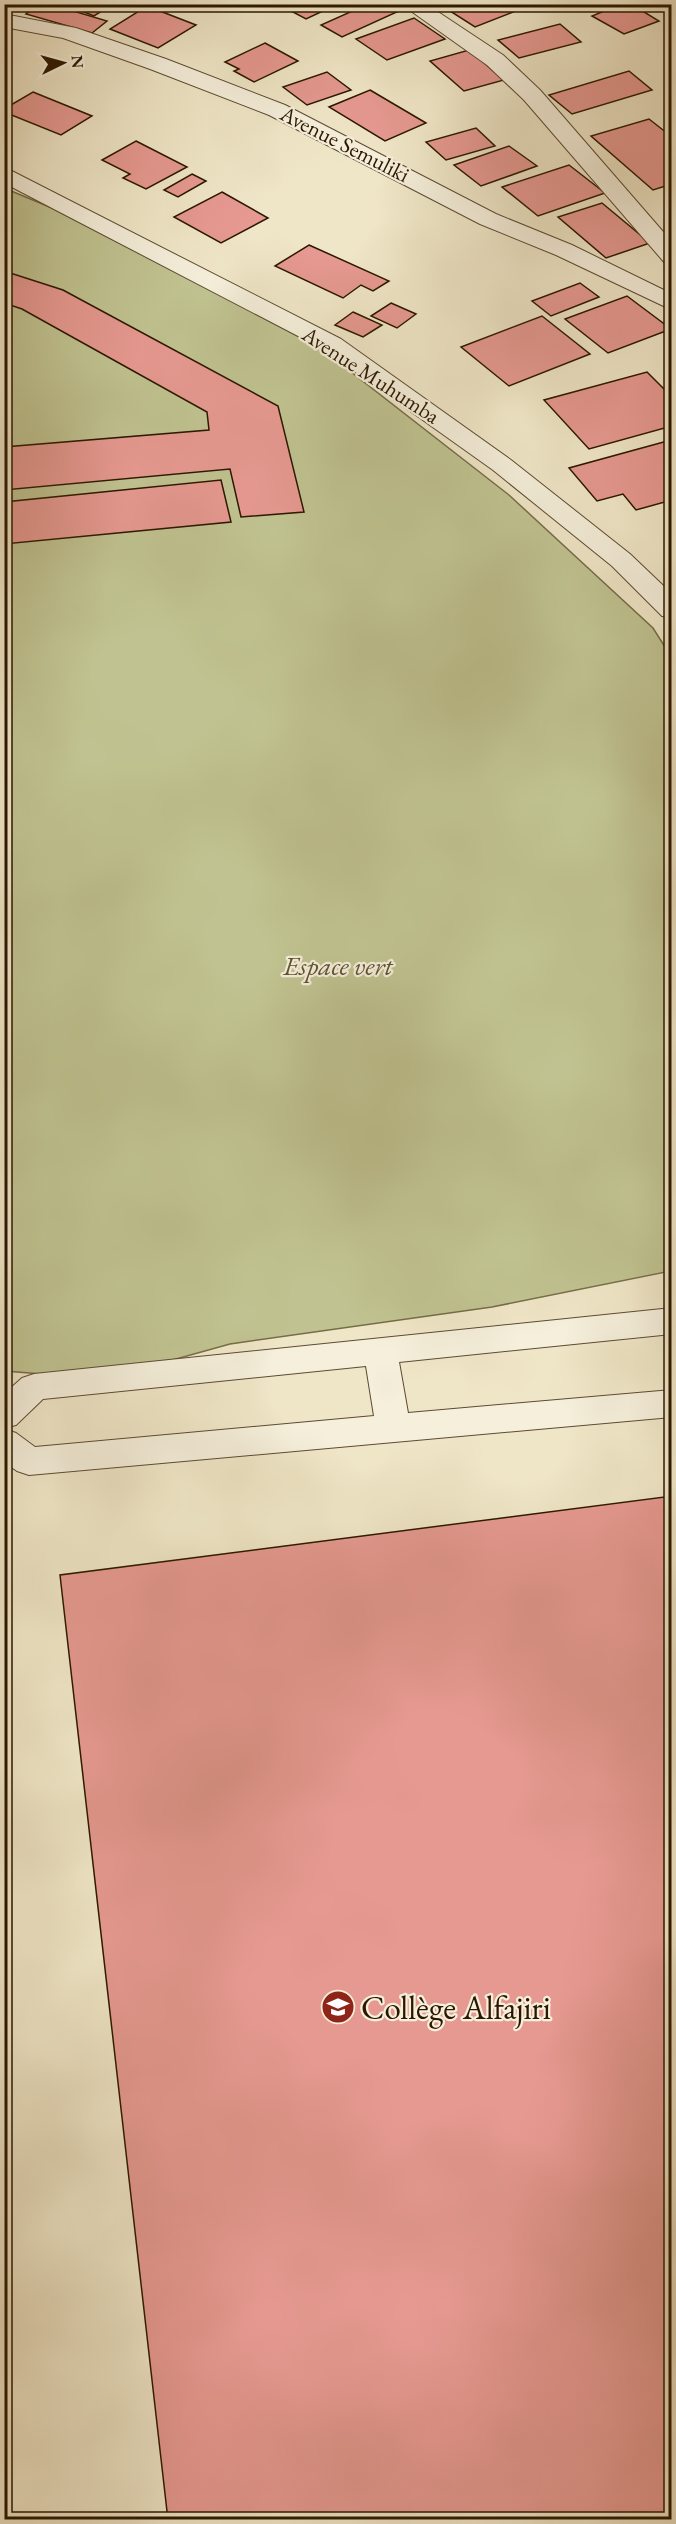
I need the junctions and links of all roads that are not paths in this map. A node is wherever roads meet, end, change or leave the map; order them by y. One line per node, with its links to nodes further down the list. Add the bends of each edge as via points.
1 (411, 4): 4 (street, via 495,60 532,95)
2 (4, 20): 5 (street, Avenue Semuliki, via 68,33 277,110 488,219 564,250)
3 (4, 174): 6 (street, Avenue Muhumba, via 332,344 502,465 630,568)
4 (672, 257)
5 (672, 303)
6 (672, 610)
7 (672, 1321): 8 (street)
8 (380, 1351): 10 (street, via 34,1387); 11 (street)
9 (672, 1403): 11 (street)
10 (4, 1415)
11 (393, 1428): 12 (street, via 29,1461)
12 (4, 1443)

